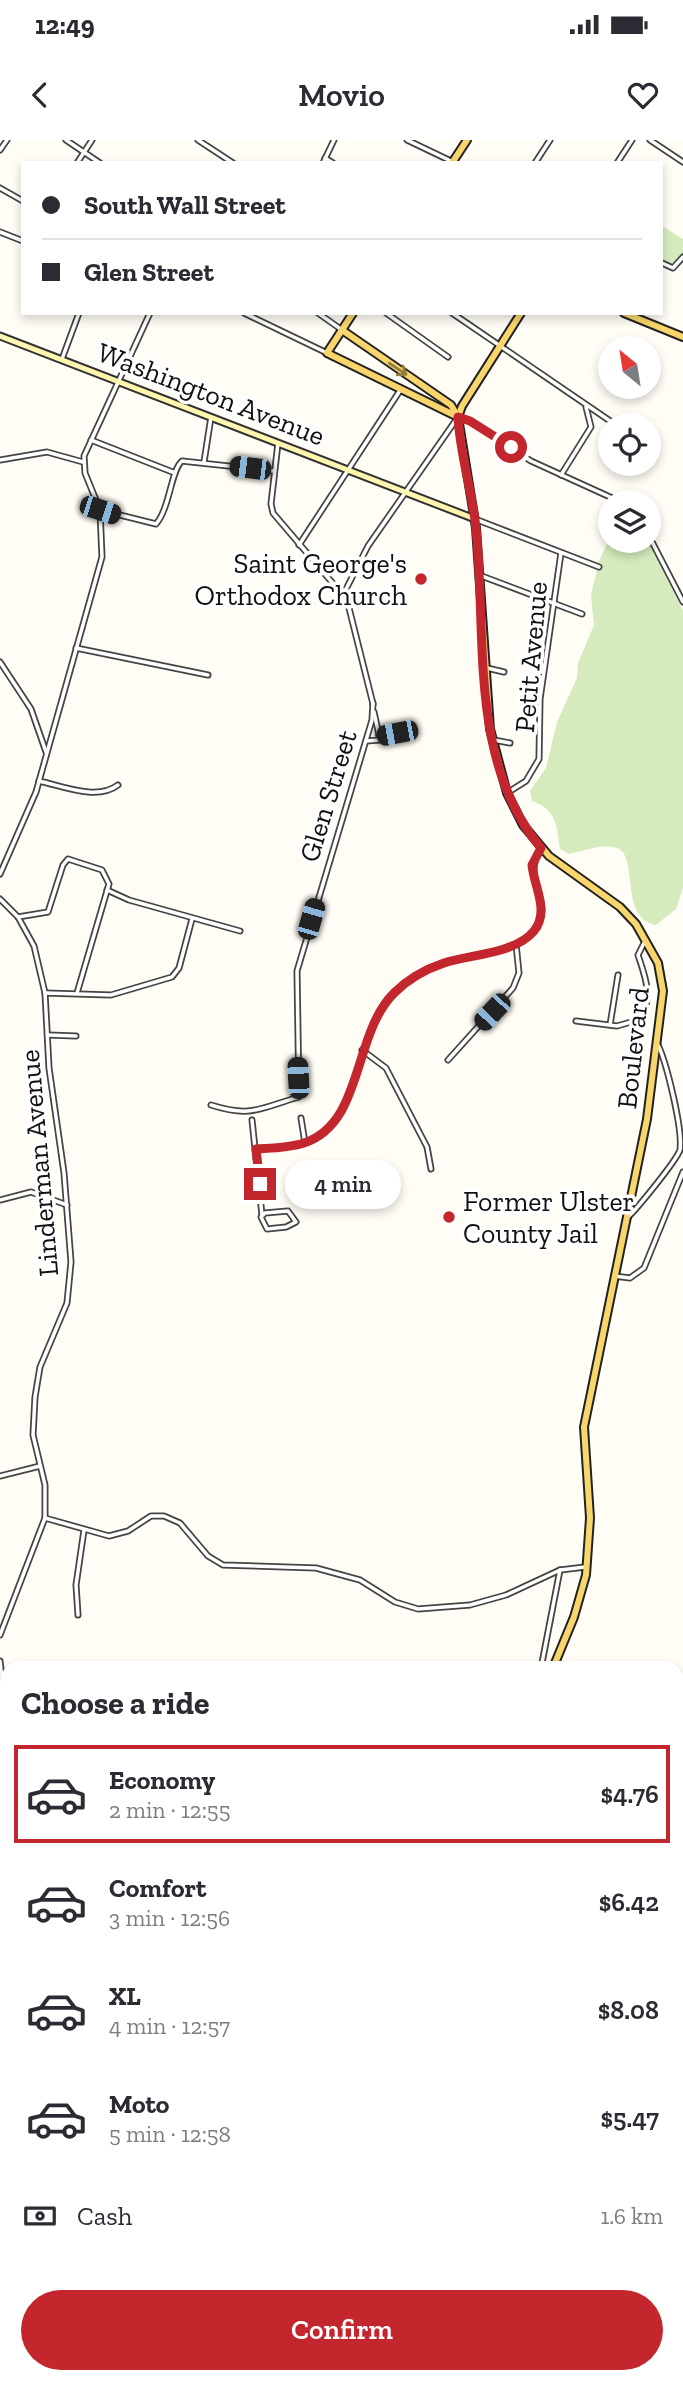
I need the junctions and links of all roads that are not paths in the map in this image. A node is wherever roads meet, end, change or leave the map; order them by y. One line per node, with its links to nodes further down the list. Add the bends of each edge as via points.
1 (7, 140): 11 (street)
2 (66, 140): 12 (street)
3 (92, 140): 12 (street)
4 (198, 140): 16 (street)
5 (334, 140): 13 (street)
6 (407, 140): 17 (street)
7 (467, 140): 18 (main road)
8 (550, 140): 19 (street)
9 (632, 140): 20 (street)
10 (650, 140): 21 (street)
11 (0, 150)
12 (84, 152): 14 (street); 15 (street)
13 (324, 160)
14 (78, 161)
15 (97, 161)
16 (230, 161)
17 (451, 161)
18 (454, 161)
19 (536, 161)
20 (618, 161)
21 (683, 162)
22 (0, 188): 23 (street)
23 (21, 200)
24 (0, 232): 25 (street)
25 (21, 240)
26 (683, 257): 27 (street, via 674,267)
27 (663, 263)
28 (78, 315): 43 (street)
29 (148, 315): 44 (street)
30 (248, 315): 41 (street)
31 (321, 315): 37 (street)
32 (352, 315): 37 (main road)
33 (389, 315): 42 (street)
34 (455, 315): 40 (street)
35 (520, 315): 40 (main road)
36 (629, 315): 39 (main road)
37 (342, 330): 41 (main road); 49 (main road, one-way to 49, via 451,405)
38 (0, 335): 43 (main road, Washington Avenue)
39 (683, 337)
40 (499, 346): 46 (street); 49 (main road)
41 (327, 353): 45 (main road)
42 (448, 357)
43 (62, 359): 44 (main road, Washington Avenue)
44 (118, 381): 48 (main road, Washington Avenue); 50 (street)
45 (402, 388): 49 (main road); 55 (street)
46 (585, 405): 47 (street); 58 (street, via 592,427)
47 (598, 413)
48 (211, 417): 51 (main road, Washington Avenue); 54 (street)
49 (458, 417): 58 (street); 59 (street); 62 (main road, Boulevard)
50 (91, 440): 53 (street); 57 (street)
51 (278, 443): 55 (main road, Washington Avenue); 56 (street)
52 (0, 460): 53 (street, via 47,452)
53 (83, 462): 61 (street)
54 (204, 462): 56 (street); 57 (street, via 182,461)
55 (348, 470): 59 (main road, Washington Avenue); 63 (street)
56 (274, 471): 63 (street, via 273,513)
57 (175, 473): 61 (street, via 156,524)
58 (561, 475): 60 (street)
59 (406, 492): 62 (main road, Washington Avenue); 68 (street, via 368,546)
60 (598, 492)
61 (100, 510): 72 (street, via 102,557)
62 (475, 519): 64 (street); 67 (main road, Boulevard)
63 (299, 545): 68 (street)
64 (561, 553): 66 (street); 70 (street, Petit Avenue)
65 (658, 553): 69 (street)
66 (599, 567)
67 (479, 575): 70 (street); 74 (main road, Boulevard)
68 (343, 595): 77 (street)
69 (683, 602)
70 (552, 603): 71 (street); 86 (street, Petit Avenue, via 540,699 539,759 526,781)
71 (582, 614)
72 (76, 648): 76 (street); 83 (street)
73 (0, 662): 83 (street, via 31,709)
74 (485, 667): 75 (street); 80 (main road, Boulevard)
75 (504, 672)
76 (208, 675)
77 (373, 703): 79 (street); 81 (street, Glen Street)
78 (414, 735): 79 (street, via 400,732)
79 (380, 738): 81 (street)
80 (492, 740): 82 (street); 86 (main road, Boulevard)
81 (366, 741): 106 (street, Glen Street, via 297,971 299,1097 250,1113)
82 (510, 743)
83 (46, 754): 84 (street)
84 (39, 781): 85 (street, via 96,794 108,793); 88 (street)
85 (118, 785)
86 (507, 793): 87 (main road, Boulevard)
87 (541, 848): 94 (main road, Boulevard, via 620,907); 95 (street, via 532,865 540,921 531,935)
88 (0, 874)
89 (107, 890): 91 (street, via 102,870 68,859 48,912); 92 (street); 98 (street)
90 (0, 899): 91 (street, Linderman Avenue)
91 (18, 917): 97 (street, Linderman Avenue, via 34,946)
92 (192, 919): 93 (street); 98 (street, via 175,975 111,995)
93 (240, 932)
94 (647, 939): 100 (street, via 638,955 646,980 646,1008 632,1024); 103 (main road, Boulevard, via 663,991)
95 (516, 944): 104 (street, via 419,974 387,1001); 105 (street, via 519,973 513,988)
96 (618, 975): 100 (street)
97 (46, 993): 98 (street); 101 (street, Linderman Avenue)
98 (77, 993)
99 (576, 1021): 100 (street)
100 (610, 1025)
101 (48, 1035): 102 (street); 114 (street, Linderman Avenue)
102 (76, 1036)
103 (658, 1045): 116 (main road, Boulevard); 116 (street, via 673,1086 681,1147)
104 (362, 1049): 109 (street, via 340,1115); 111 (street, via 386,1068 427,1147)
105 (448, 1060)
106 (211, 1105)
107 (301, 1118): 109 (street)
108 (252, 1120): 110 (street)
109 (305, 1143): 110 (street)
110 (256, 1149): 115 (street)
111 (431, 1168)
112 (683, 1172): 117 (street, via 644,1268 630,1278)
113 (0, 1200): 114 (street, via 31,1192)
114 (67, 1205): 118 (street, Linderman Avenue, via 69,1295 40,1367 34,1397 33,1435)
115 (262, 1215): 115 (street, via 267,1229 296,1222 288,1211)
116 (625, 1219): 117 (main road, Boulevard)
117 (613, 1276): 122 (main road, Boulevard, via 584,1427)
118 (40, 1465): 119 (street); 120 (street, Linderman Avenue)
119 (0, 1476)
120 (45, 1515): 121 (street); 125 (street, Linderman Avenue)
121 (84, 1530): 123 (street, via 115,1535 151,1517 164,1516 180,1523 208,1556 222,1565 316,1568 360,1580 395,1602 418,1609 446,1609 497,1598); 124 (street, via 76,1585)
122 (587, 1567): 123 (street); 127 (main road, Boulevard)
123 (560, 1570): 126 (street)
124 (78, 1615)
125 (0, 1635)
126 (542, 1661)
127 (556, 1661)

